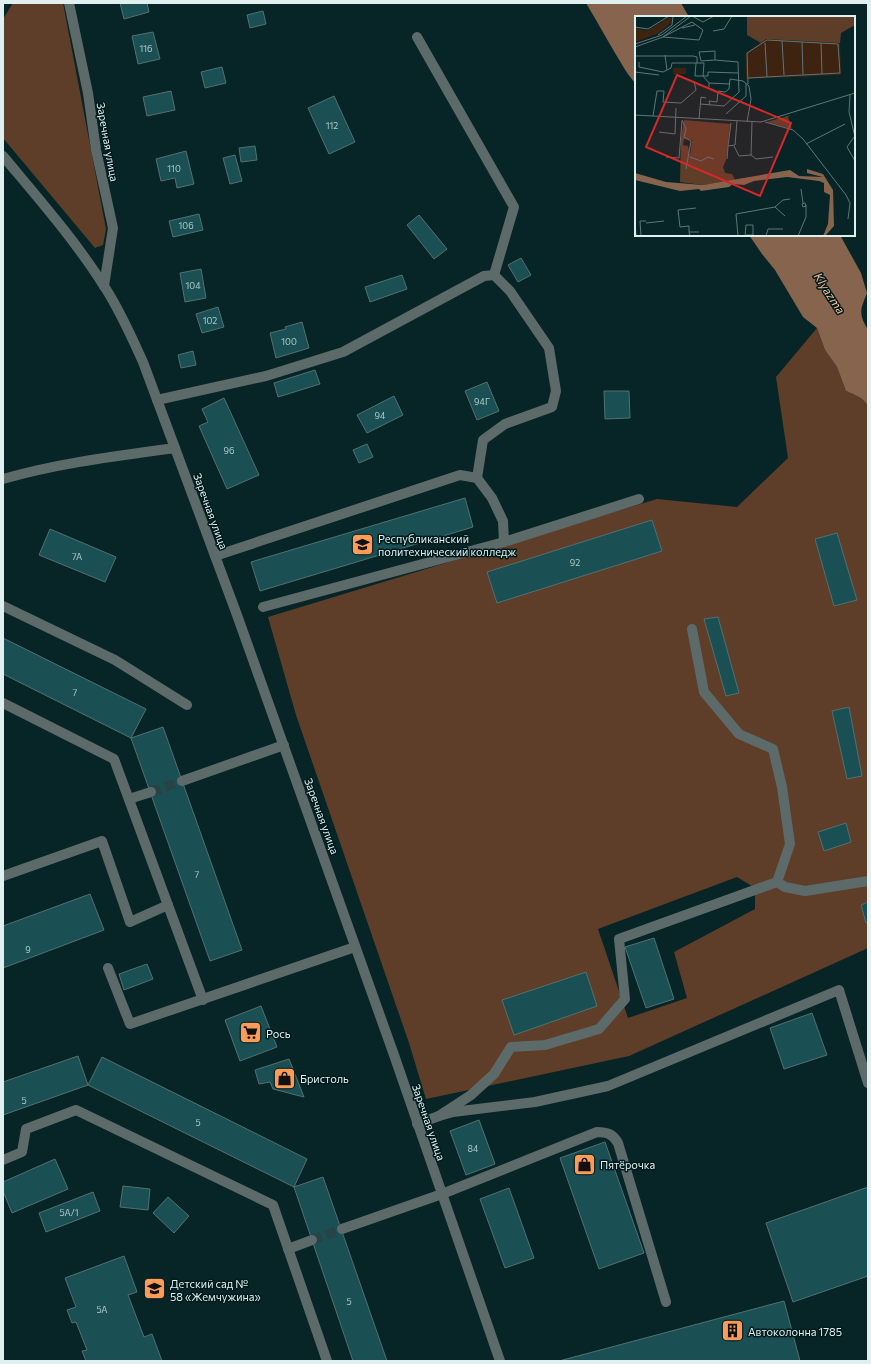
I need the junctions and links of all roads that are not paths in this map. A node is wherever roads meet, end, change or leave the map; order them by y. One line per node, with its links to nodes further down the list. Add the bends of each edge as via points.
1 (69, 3): 5 (street, Заречная улица, via 113,228)
2 (417, 37): 4 (street, via 514,207)
3 (3, 156): 5 (street, Заречная улица, via 73,242)
4 (494, 275): 6 (street, via 484,276 344,352 266,376); 8 (street, via 510,291 549,348 556,391 552,407 504,424 483,440)
5 (104, 286): 6 (street, Заречная улица, via 130,332)
6 (157, 400): 7 (street, Заречная улица)
7 (175, 448): 9 (street, via 107,457); 12 (street, Заречная улица)
8 (477, 478): 11 (street, via 492,498 503,521); 12 (street, via 460,475)
9 (3, 479)
10 (638, 499): 11 (street)
11 (504, 542): 14 (street)
12 (215, 556): 18 (street, Заречная улица)
13 (3, 606): 17 (street, via 115,660)
14 (263, 607)
15 (692, 629): 24 (street, via 704,692 739,734 773,749 790,844)
16 (3, 703): 21 (street, via 114,759)
17 (187, 705)
18 (284, 745): 19 (street); 26 (street, Заречная улица)
19 (182, 781)
20 (151, 792): 21 (street)
21 (129, 799): 25 (street)
22 (3, 876): 25 (street, via 102,841 130,922)
23 (868, 881): 24 (street, via 805,892 785,887)
24 (777, 882): 30 (street, via 619,940 625,1000 599,1029 545,1045 511,1047 494,1074 471,1095)
25 (168, 905): 28 (street)
26 (355, 947): 28 (street); 31 (street, Заречная улица)
27 (108, 968): 28 (street, via 130,1024)
28 (203, 1000)
29 (868, 1083): 30 (street, via 839,990 608,1086 535,1102)
30 (439, 1116): 31 (street)
31 (418, 1124): 33 (street, Заречная улица)
32 (3, 1160): 36 (street, via 22,1152 26,1128 76,1110 273,1205)
33 (442, 1194): 34 (street); 37 (street, via 597,1132 607,1132 618,1142); 39 (street, Заречная улица)
34 (342, 1229)
35 (312, 1240): 36 (street)
36 (288, 1249): 38 (street)
37 (666, 1302)
38 (327, 1361)
39 (500, 1361)

